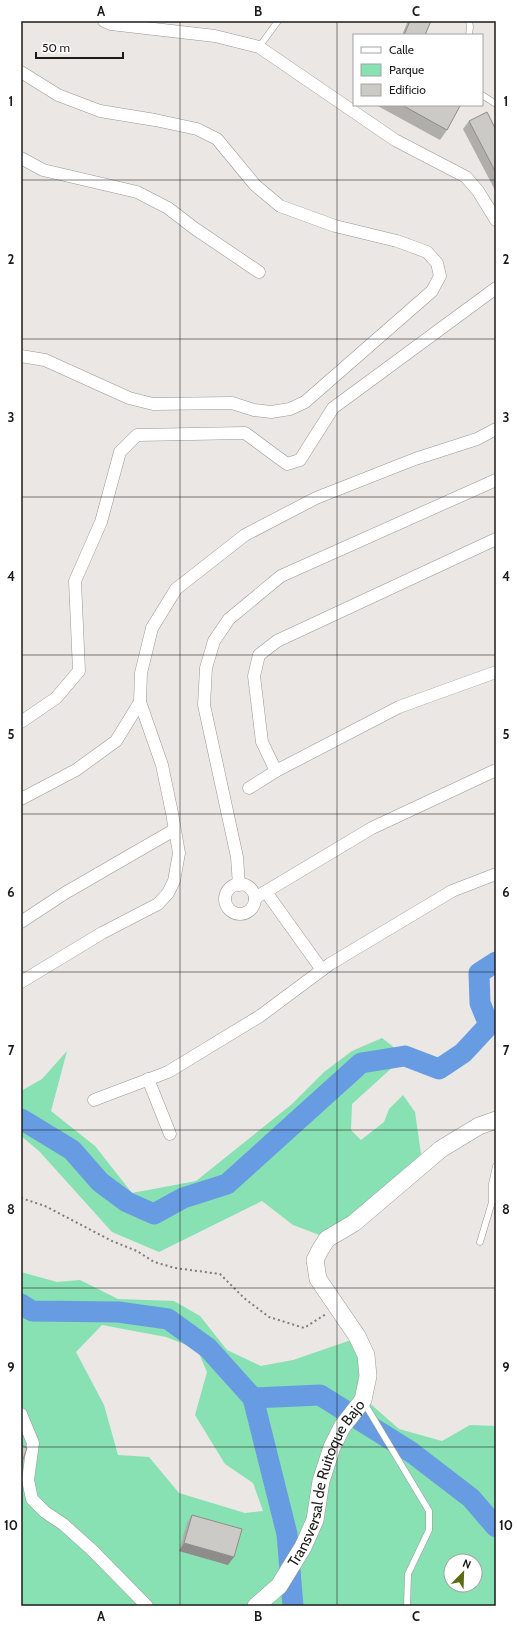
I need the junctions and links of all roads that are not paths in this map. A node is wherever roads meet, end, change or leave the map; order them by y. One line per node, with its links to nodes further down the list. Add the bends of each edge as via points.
1 (104, 21): 5 (street, via 111,24 215,36)
2 (278, 21): 5 (lane)
3 (469, 21): 4 (lane)
4 (469, 34)
5 (259, 47): 10 (street, via 394,140 466,177)
6 (21, 72): 13 (street, via 58,95 100,111 197,129 217,139 255,185 280,206 335,226 397,241 427,252 437,263 440,276 432,291 305,402 290,409 271,412 232,403 153,404 129,398 45,360)
7 (483, 96): 8 (lane)
8 (496, 104)
9 (21, 158): 11 (street, via 43,170 137,192 168,208)
10 (496, 220)
11 (259, 272)
12 (496, 288): 19 (street, via 333,408 300,460 287,464 245,433 137,434 120,452 101,522 75,581 79,671 56,698)
13 (21, 356)
14 (496, 429): 18 (street, via 477,439 415,459 316,498 245,536 176,588 152,628 141,673)
15 (496, 480): 26 (street, via 281,576 229,619 214,641 206,668 204,705 237,857)
16 (496, 539): 21 (street, via 276,641 260,656 254,676 262,742)
17 (496, 672): 21 (street, via 399,707)
18 (140, 702): 23 (street, via 116,741 76,770); 24 (street, via 162,765)
19 (21, 722)
20 (496, 770): 27 (street, via 372,828)
21 (276, 771): 22 (street)
22 (249, 788)
23 (21, 799)
24 (174, 830): 29 (street, via 65,893); 31 (street, via 179,853 174,881 158,904 102,933)
25 (496, 874): 30 (street, via 452,890)
26 (239, 884): 28 (street, via 252,891); 28 (street, via 226,893 225,900 233,913 248,912)
27 (266, 892): 28 (street); 30 (street)
28 (255, 898)
29 (21, 922)
30 (322, 970): 32 (street, via 260,1016 168,1072)
31 (21, 982)
32 (148, 1079): 33 (street); 35 (street)
33 (94, 1100)
34 (496, 1120): 39 (street, Transversal de Ruitoque Bajo, via 479,1126 441,1149 354,1223 327,1239 315,1260 318,1278 357,1336 366,1355 368,1376)
35 (170, 1134)
36 (496, 1166): 37 (lane, via 492,1184)
37 (494, 1202): 38 (lane)
38 (480, 1242)
39 (363, 1400): 42 (street, Transversal de Ruitoque Bajo, via 342,1427 332,1447 321,1481 315,1520 303,1547 279,1586); 43 (lane, via 429,1511 429,1530 408,1574)
40 (21, 1414): 41 (street, via 34,1442 28,1480 32,1499 92,1550)
41 (147, 1606)
42 (256, 1606)
43 (407, 1606)

